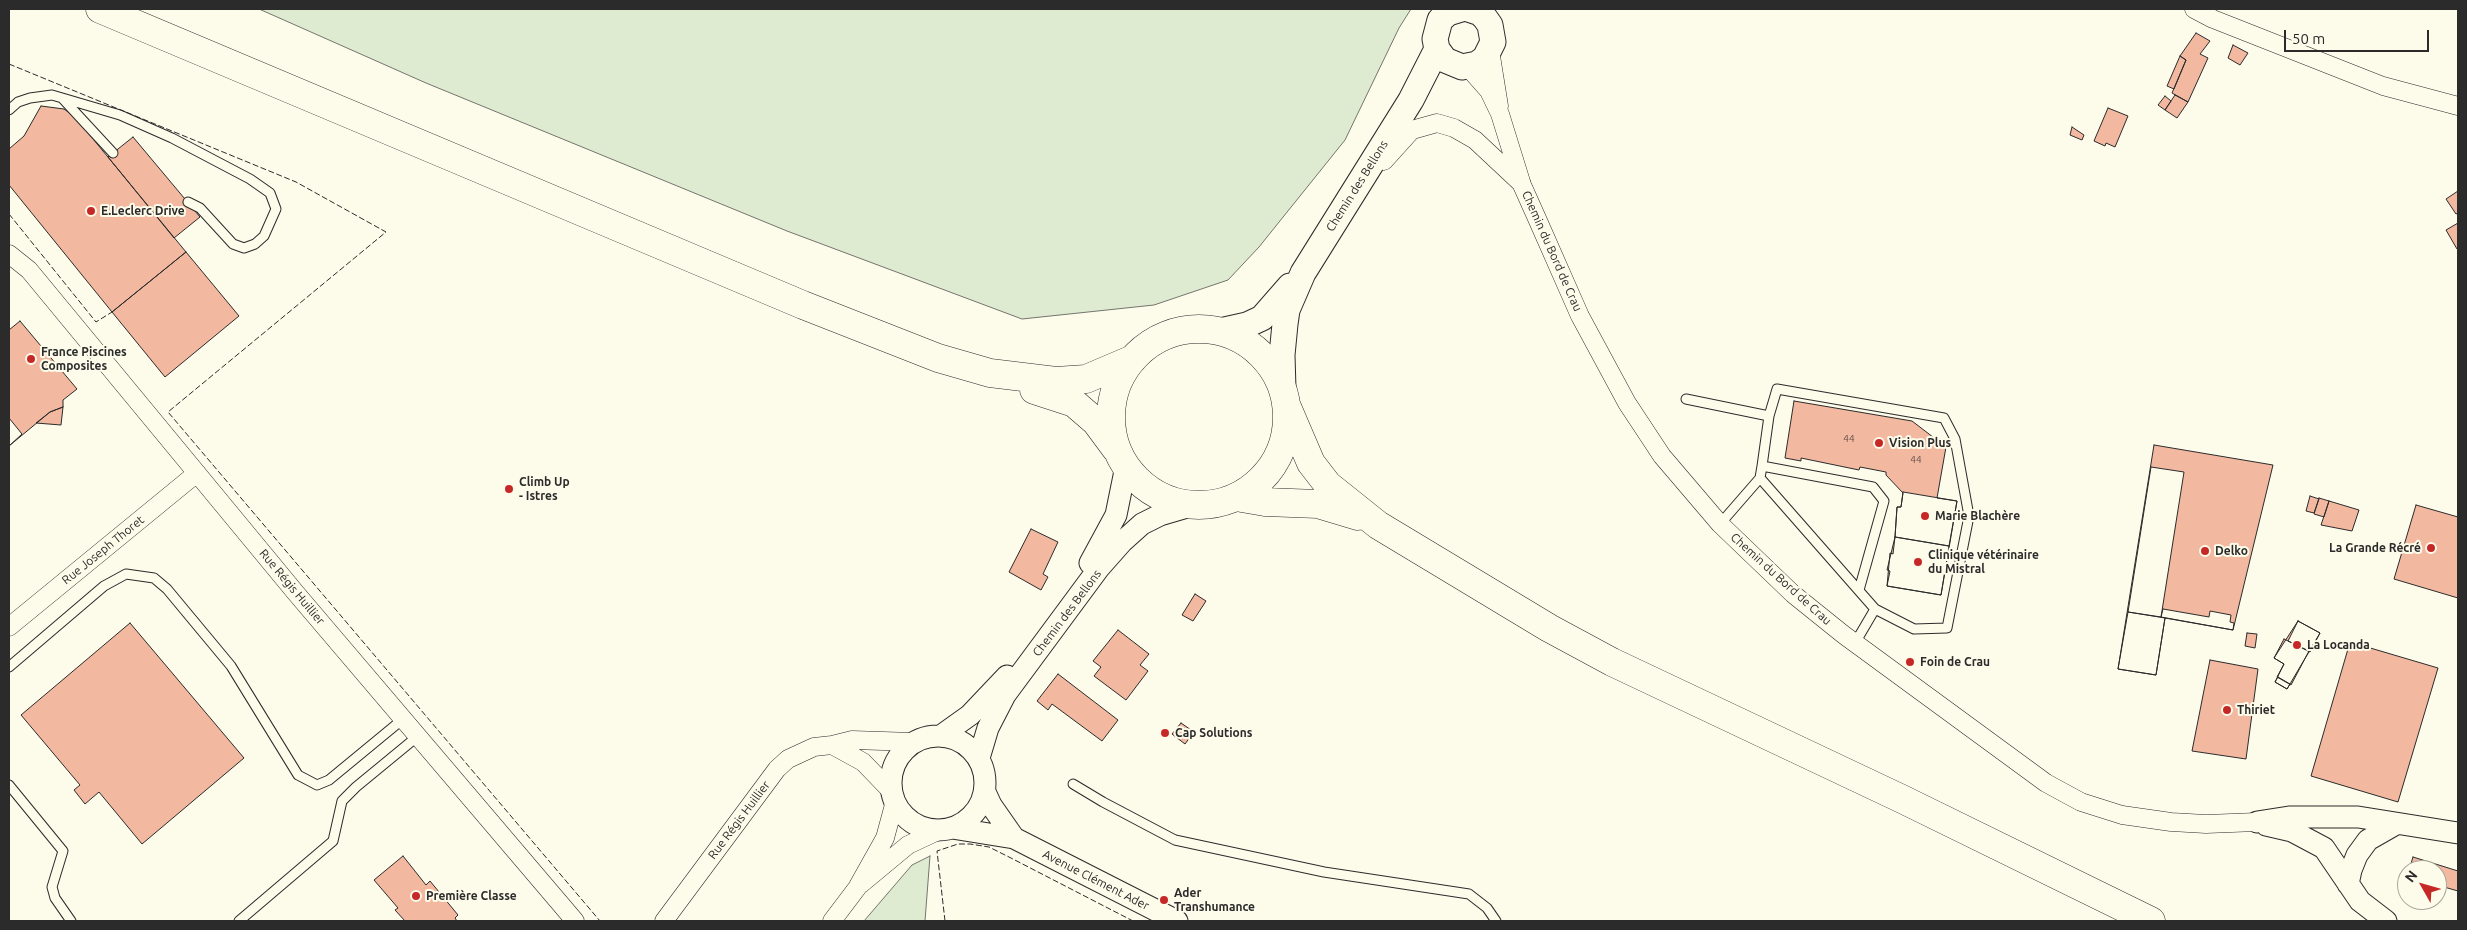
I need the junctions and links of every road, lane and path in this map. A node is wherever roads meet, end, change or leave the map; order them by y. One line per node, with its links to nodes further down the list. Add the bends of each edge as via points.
1 (100, 9): 21 (main road, via 803,305 938,358)
2 (1459, 9): 5 (main road, via 1440,20 1435,39)
3 (2194, 9): 10 (street, via 2383,86)
4 (1480, 12): 6 (main road, via 1493,33)
5 (1437, 49): 7 (main road, via 1445,60); 9 (main road, Chemin des Bellons)
6 (1490, 50): 7 (main road, Chemin des Bellons, via 1484,58); 12 (street)
7 (1462, 66): 9 (main road, Chemin des Bellons); 12 (street, via 1489,91)
8 (63, 98): 11 (lane, via 52,95 30,98); 13 (lane); 16 (lane, via 120,115 172,138 270,193 276,209 264,236 244,248 233,244 200,208)
9 (1411, 100): 15 (main road, Chemin des Bellons)
10 (2458, 106)
11 (9, 110)
12 (1500, 114): 14 (street, Chemin du Bord de Crau)
13 (113, 153)
14 (1522, 184): 15 (street, via 1475,140 1438,123 1412,130 1372,178); 31 (street, Chemin du Bord de Crau, via 1580,316 1627,403 1662,456)
15 (1351, 195): 18 (main road, Chemin des Bellons)
16 (188, 202)
17 (9, 254): 27 (street, Rue Régis Huillier, via 29,270)
18 (1303, 273): 19 (main road, Chemin des Bellons, via 1262,318); 22 (main road, Chemin des Bellons, via 1287,310 1282,355)
19 (1220, 331): 20 (main road, via 1196,329 1173,333 1151,343); 22 (main road, via 1237,337 1259,352 1276,373)
20 (1133, 359): 21 (main road, via 1102,374 1073,381 1056,382); 25 (main road, via 1120,380 1112,403 1112,428)
21 (990, 373): 25 (main road, via 1019,387 1074,402 1096,422)
22 (1285, 398): 29 (main road, via 1287,429 1281,450 1270,470 1255,486); 32 (main road, via 1315,469 1328,485)
23 (1686, 399): 24 (lane)
24 (1769, 416): 26 (lane); 34 (lane, via 1777,389 1944,418 1955,439 1969,516 1948,628 1914,629)
25 (1122, 459): 30 (main road, via 1138,480 1153,492 1180,504); 39 (street, Chemin des Bellons, via 1116,515 1093,560 1010,672 970,715)
26 (1762, 466): 28 (lane); 33 (lane, via 1873,487 1884,501)
27 (197, 473): 35 (street, Rue Joseph Thoret); 38 (street, Rue Régis Huillier)
28 (1760, 478): 31 (lane); 33 (lane)
29 (1236, 497): 30 (main road, via 1215,504); 32 (main road, via 1330,506)
30 (1194, 505): 43 (street, Chemin des Bellons, via 1142,524 1099,568 1005,695 988,728)
31 (1720, 524): 36 (street, Chemin du Bord de Crau, via 1793,594)
32 (1378, 525): 62 (main road, via 1548,628 1612,662)
33 (1859, 590): 34 (lane)
34 (1875, 609): 36 (lane)
35 (9, 627)
36 (1855, 643): 48 (street, Chemin du Bord de Crau, via 2046,783 2081,802 2122,815 2171,822)
37 (9, 667): 38 (lane, via 104,586 126,574 154,578 166,588 231,666 298,776 317,785 329,780)
38 (403, 719): 40 (street, Rue Régis Huillier)
39 (942, 735): 41 (street); 43 (street, via 969,747)
40 (418, 736): 56 (lane, via 342,801 333,841); 57 (street, Rue Régis Huillier)
41 (914, 742): 42 (street, Rue Régis Huillier, via 852,740); 47 (street, via 895,764)
42 (832, 745): 47 (street, via 863,762); 58 (street, Rue Régis Huillier, via 804,750 777,769)
43 (979, 758): 46 (street, via 986,780)
44 (1073, 784): 61 (lane, via 1175,840 1324,872 1469,894 1487,908)
45 (9, 785): 55 (lane, via 63,851 52,887 55,898)
46 (985, 792): 50 (street, via 973,814); 52 (street, Avenue Clément Ader)
47 (893, 796): 50 (street, via 907,818 916,824); 54 (street, via 885,838)
48 (2256, 822): 49 (street, Chemin du Bord de Crau, via 2358,817); 53 (street, Chemin du Bord de Crau, via 2292,831 2324,848)
49 (2396, 824): 51 (street, Chemin du Bord de Crau); 53 (street, via 2368,840 2357,855)
50 (946, 829): 52 (street, Avenue Clément Ader); 54 (street, via 908,845)
51 (2458, 833)
52 (1014, 838): 60 (street, Avenue Clément Ader)
53 (2348, 884): 63 (street, Chemin du Bord de Crau, via 2360,901)
54 (857, 888): 59 (street)
55 (71, 921)
56 (239, 921)
57 (575, 921)
58 (664, 921)
59 (832, 921)
60 (1177, 921)
61 (1496, 921)
62 (2151, 921)
63 (2386, 921)

